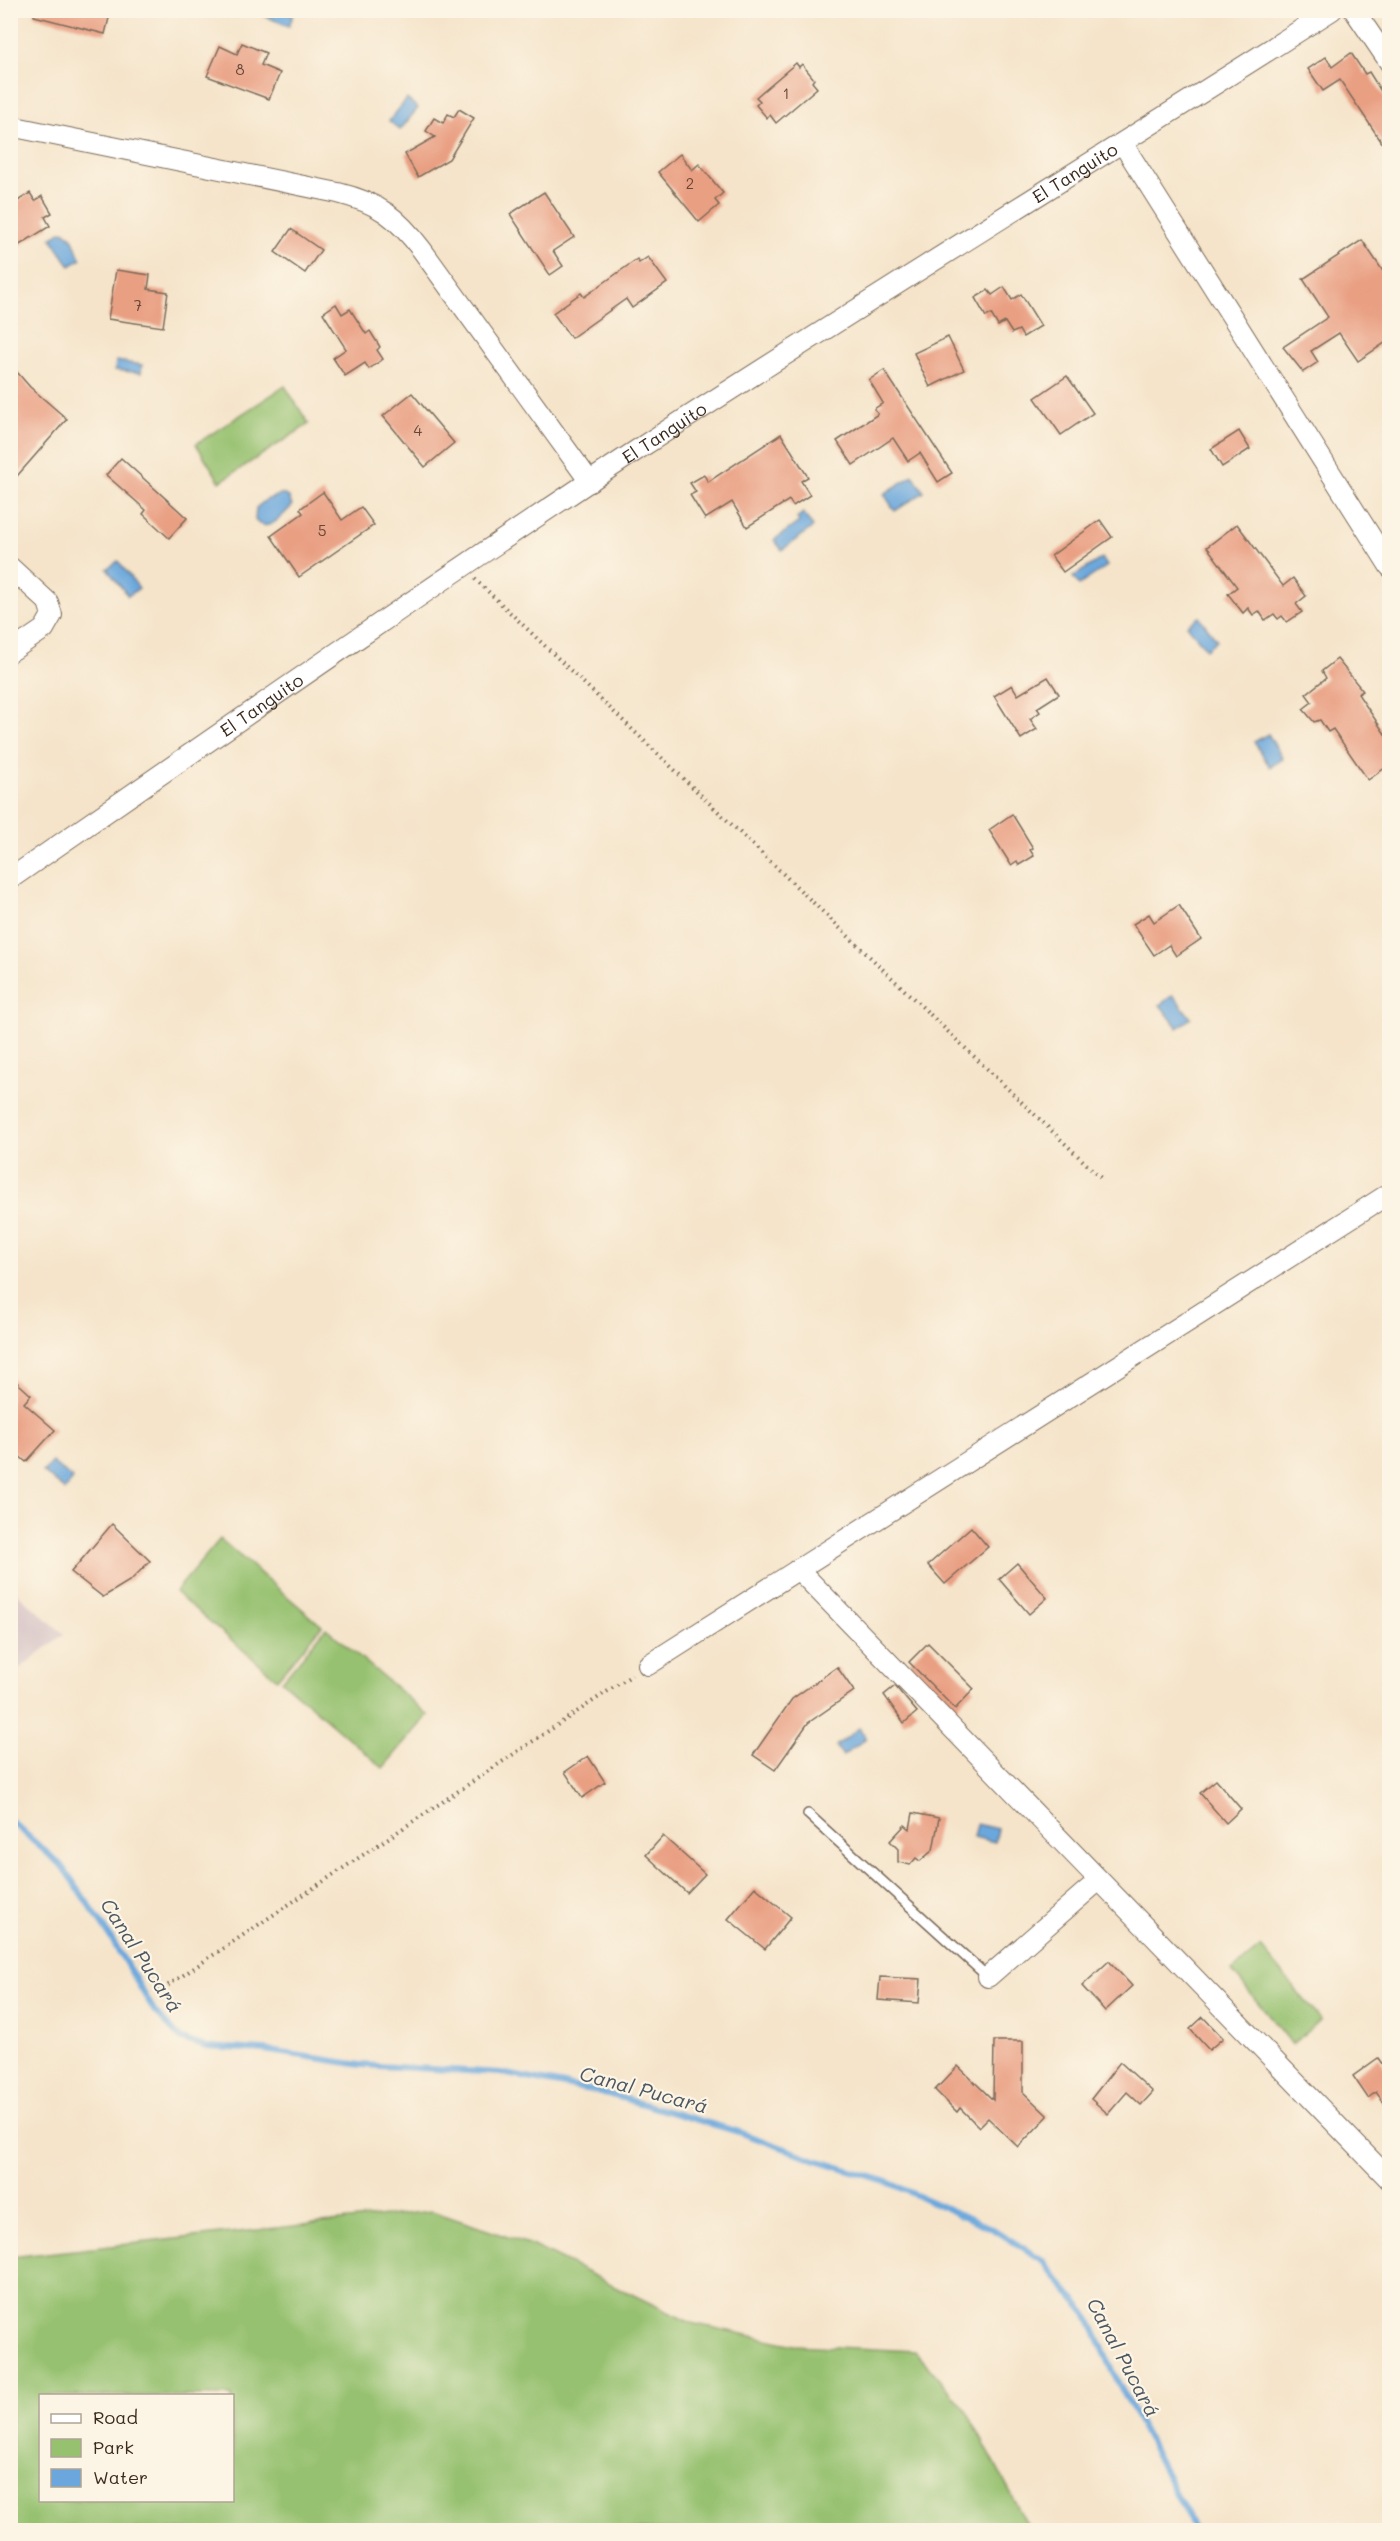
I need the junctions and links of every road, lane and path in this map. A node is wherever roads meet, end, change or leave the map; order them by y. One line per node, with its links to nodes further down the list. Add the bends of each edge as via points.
1 (1332, 10): 5 (street, El Tanguito)
2 (1354, 10): 3 (street)
3 (1389, 63)
4 (10, 126): 6 (street, via 338,193 381,208 422,250)
5 (1123, 144): 6 (street, El Tanguito, via 909,275); 8 (street)
6 (590, 482): 9 (street, El Tanguito)
7 (10, 567): 10 (street, via 48,602 52,615 44,629)
8 (1389, 567)
9 (463, 568): 11 (street, El Tanguito); 12 (path)
10 (10, 652)
11 (10, 879)
12 (1101, 1178)
13 (1389, 1193): 14 (street)
14 (798, 1569): 15 (street); 17 (street)
15 (648, 1665): 19 (path)
16 (808, 1814): 18 (lane)
17 (1099, 1880): 18 (street); 20 (street)
18 (988, 1977)
19 (158, 1992)
20 (1389, 2180)

